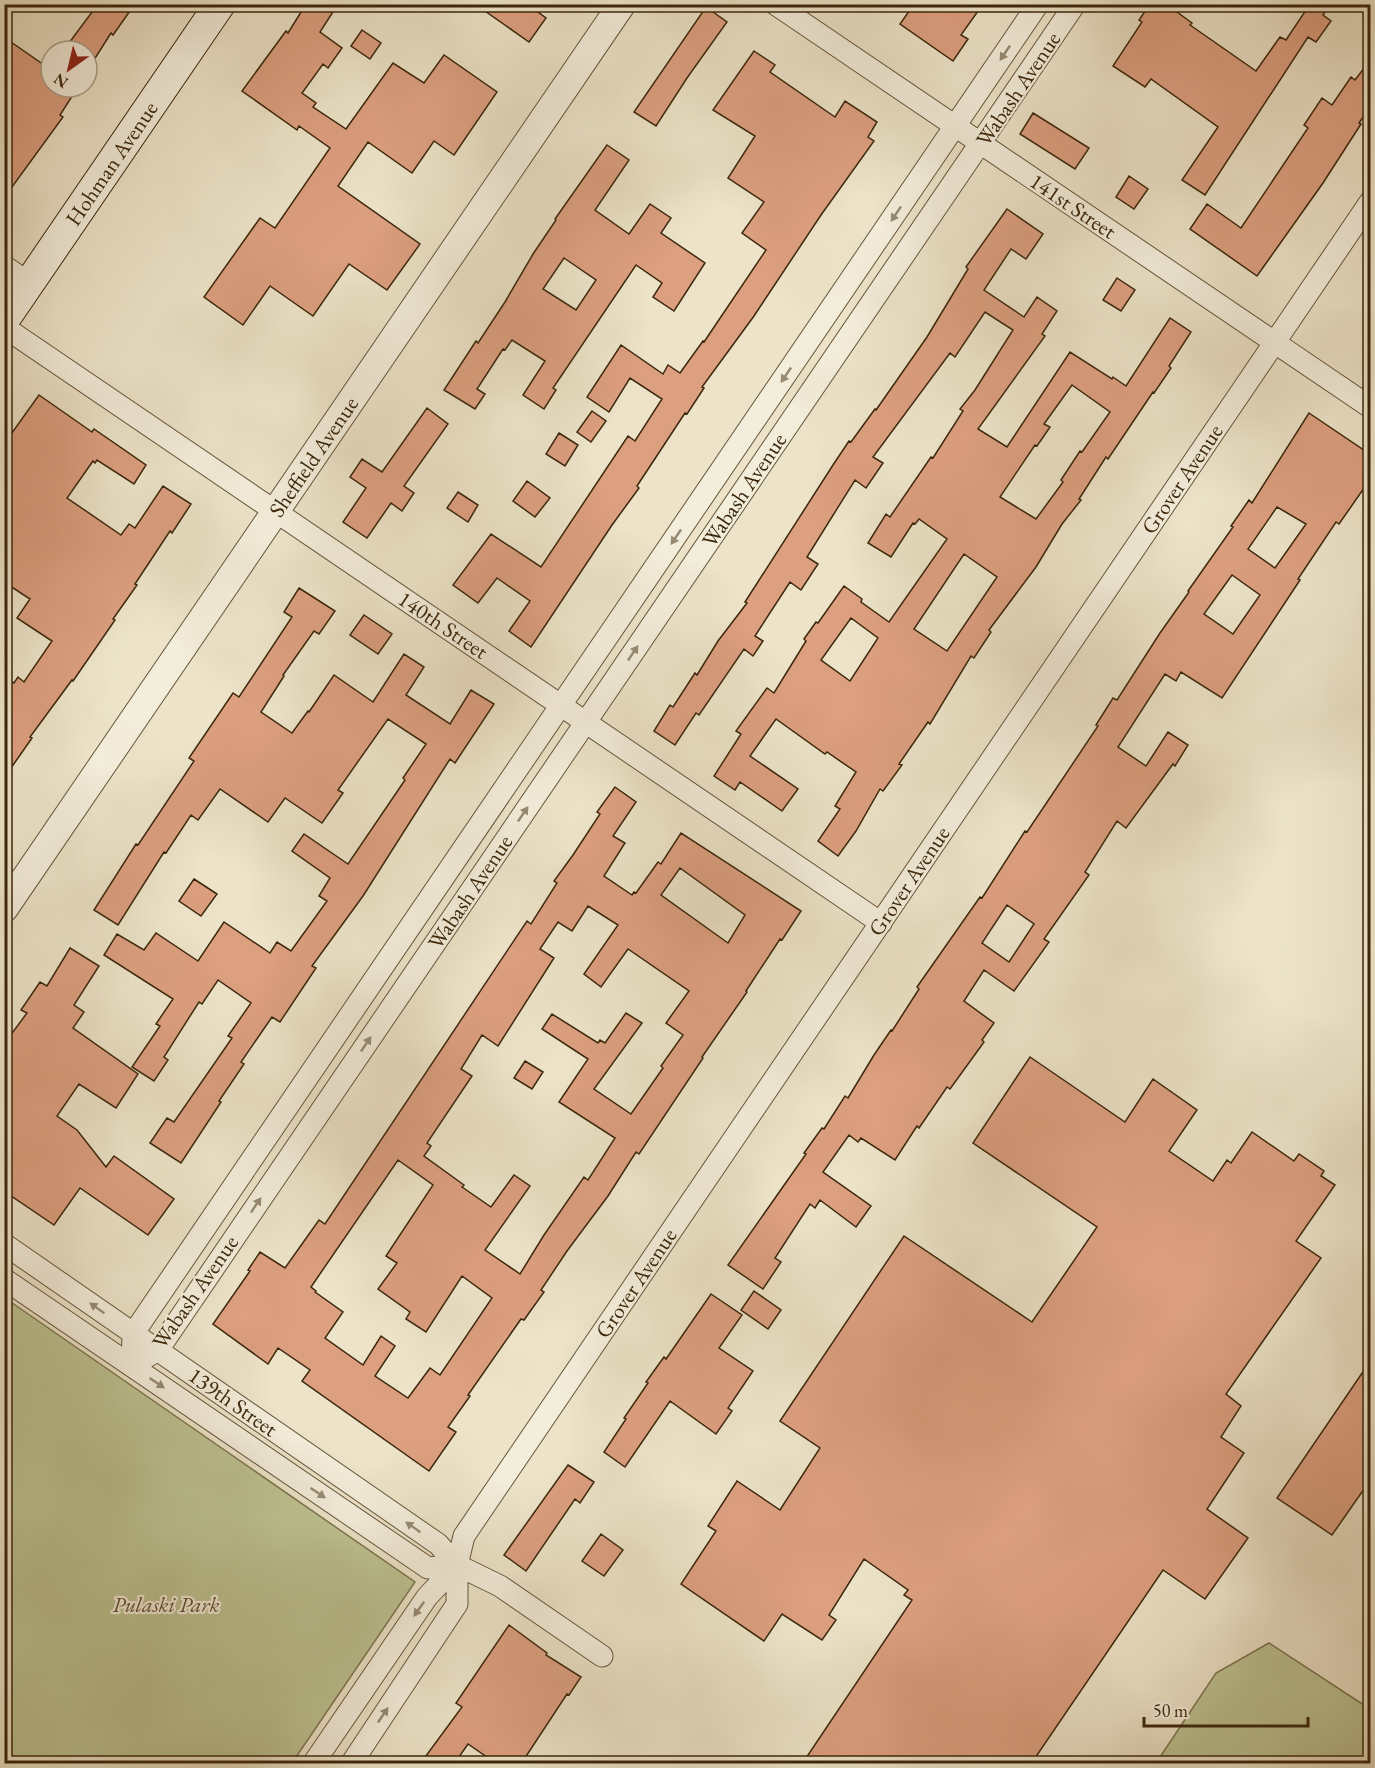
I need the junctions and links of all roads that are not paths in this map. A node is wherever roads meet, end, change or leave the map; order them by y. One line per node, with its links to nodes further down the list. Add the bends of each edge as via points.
1 (220, 4): 10 (main road, Hohman Avenue)
2 (622, 4): 15 (street, Sheffield Avenue)
3 (775, 4): 6 (street, 141st Street)
4 (1038, 4): 6 (street, Wabash Avenue, one-way to 6)
5 (1075, 4): 7 (street, Wabash Avenue)
6 (955, 126): 7 (street, 141st Street); 16 (street, Wabash Avenue, one-way to 16)
7 (980, 143): 13 (street, 141st Street); 17 (street, Wabash Avenue, one-way to 7)
8 (1371, 202): 13 (street, Grover Avenue)
9 (4, 266): 10 (street)
10 (29, 283): 11 (main road, Hohman Avenue)
11 (4, 320)
12 (4, 327): 15 (street, 140th Street)
13 (1275, 343): 14 (street, 141st Street); 19 (street, Grover Avenue)
14 (1371, 407)
15 (275, 511): 16 (street, 140th Street); 18 (street, Sheffield Avenue)
16 (561, 706): 17 (street, 140th Street); 22 (street, Wabash Avenue)
17 (586, 722): 19 (street, 140th Street); 23 (street, Wabash Avenue, one-way to 17)
18 (4, 909)
19 (881, 923): 25 (street, Grover Avenue, via 464,1536)
20 (4, 1244): 22 (street, 139th Street, one-way to 20)
21 (4, 1279): 24 (street, 139th Street)
22 (133, 1334): 23 (street, 139th Street); 24 (street, Wabash Avenue)
23 (158, 1350): 24 (street, Wabash Avenue); 25 (street, 139th Street, one-way to 23, via 438,1544)
24 (132, 1366): 25 (street, 139th Street, one-way to 25, via 428,1568)
25 (457, 1565): 26 (street, 139th Street, via 500,1586); 27 (street, Grover Avenue, one-way to 27, via 427,1597); 28 (street, Grover Avenue, one-way to 25, via 457,1604)
26 (602, 1656)
27 (313, 1764)
28 (351, 1764)

